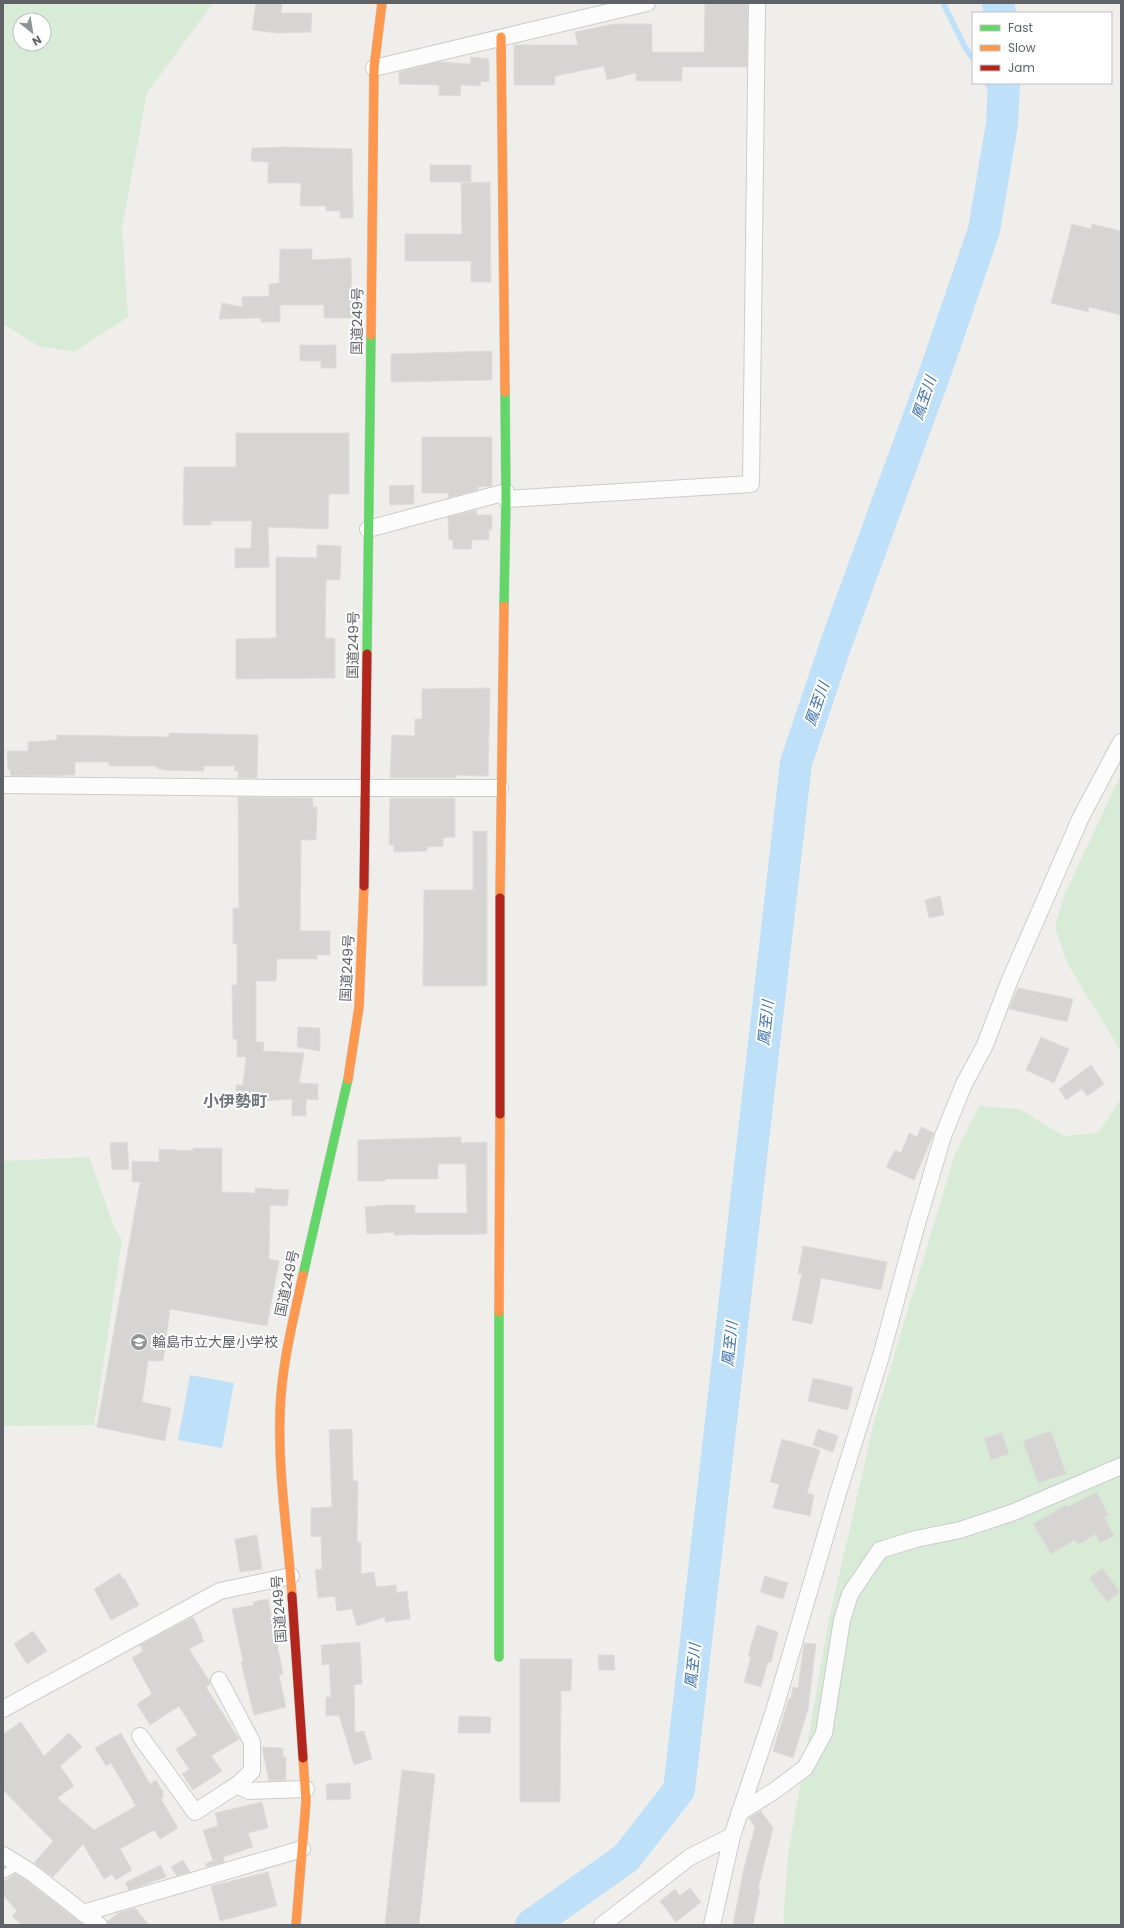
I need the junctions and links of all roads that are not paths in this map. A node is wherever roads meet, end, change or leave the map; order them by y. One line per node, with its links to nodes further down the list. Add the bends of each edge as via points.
1 (382, 3): 5 (main road, 国道249号)
2 (647, 3): 4 (street)
3 (757, 3): 6 (street, via 751,484)
4 (501, 37): 5 (street); 6 (main road)
5 (374, 68): 7 (main road, 国道249号)
6 (506, 496): 7 (street); 11 (main road)
7 (368, 529): 10 (main road, 国道249号)
8 (1121, 742): 20 (street, via 1081,817 1009,982 985,1045 964,1084 943,1136 881,1356 774,1711)
9 (3, 785): 10 (street)
10 (366, 787): 11 (street); 13 (main road, 国道249号, via 360,1007 346,1094 306,1259 284,1365 280,1412 280,1471)
11 (500, 788): 14 (main road)
12 (1121, 1466): 20 (street, via 1014,1512 960,1530 880,1550 850,1594 842,1620 824,1733 809,1761 805,1768 774,1791)
13 (291, 1576): 16 (street, via 220,1591); 19 (main road, 国道249号)
14 (499, 1657)
15 (219, 1680): 18 (street, via 252,1742 252,1771)
16 (3, 1709)
17 (140, 1736): 18 (street, via 195,1812)
18 (236, 1785): 19 (street, via 249,1791)
19 (306, 1789): 22 (main road, 国道249号)
20 (739, 1812): 21 (street)
21 (732, 1836): 29 (street, via 690,1857); 30 (street)
22 (302, 1849): 26 (street); 28 (main road, 国道249号)
23 (3, 1855): 24 (street)
24 (18, 1866): 25 (lane); 26 (street, via 32,1873)
25 (3, 1874)
26 (83, 1913): 27 (street)
27 (99, 1925)
28 (296, 1925)
29 (602, 1925)
30 (712, 1925)

